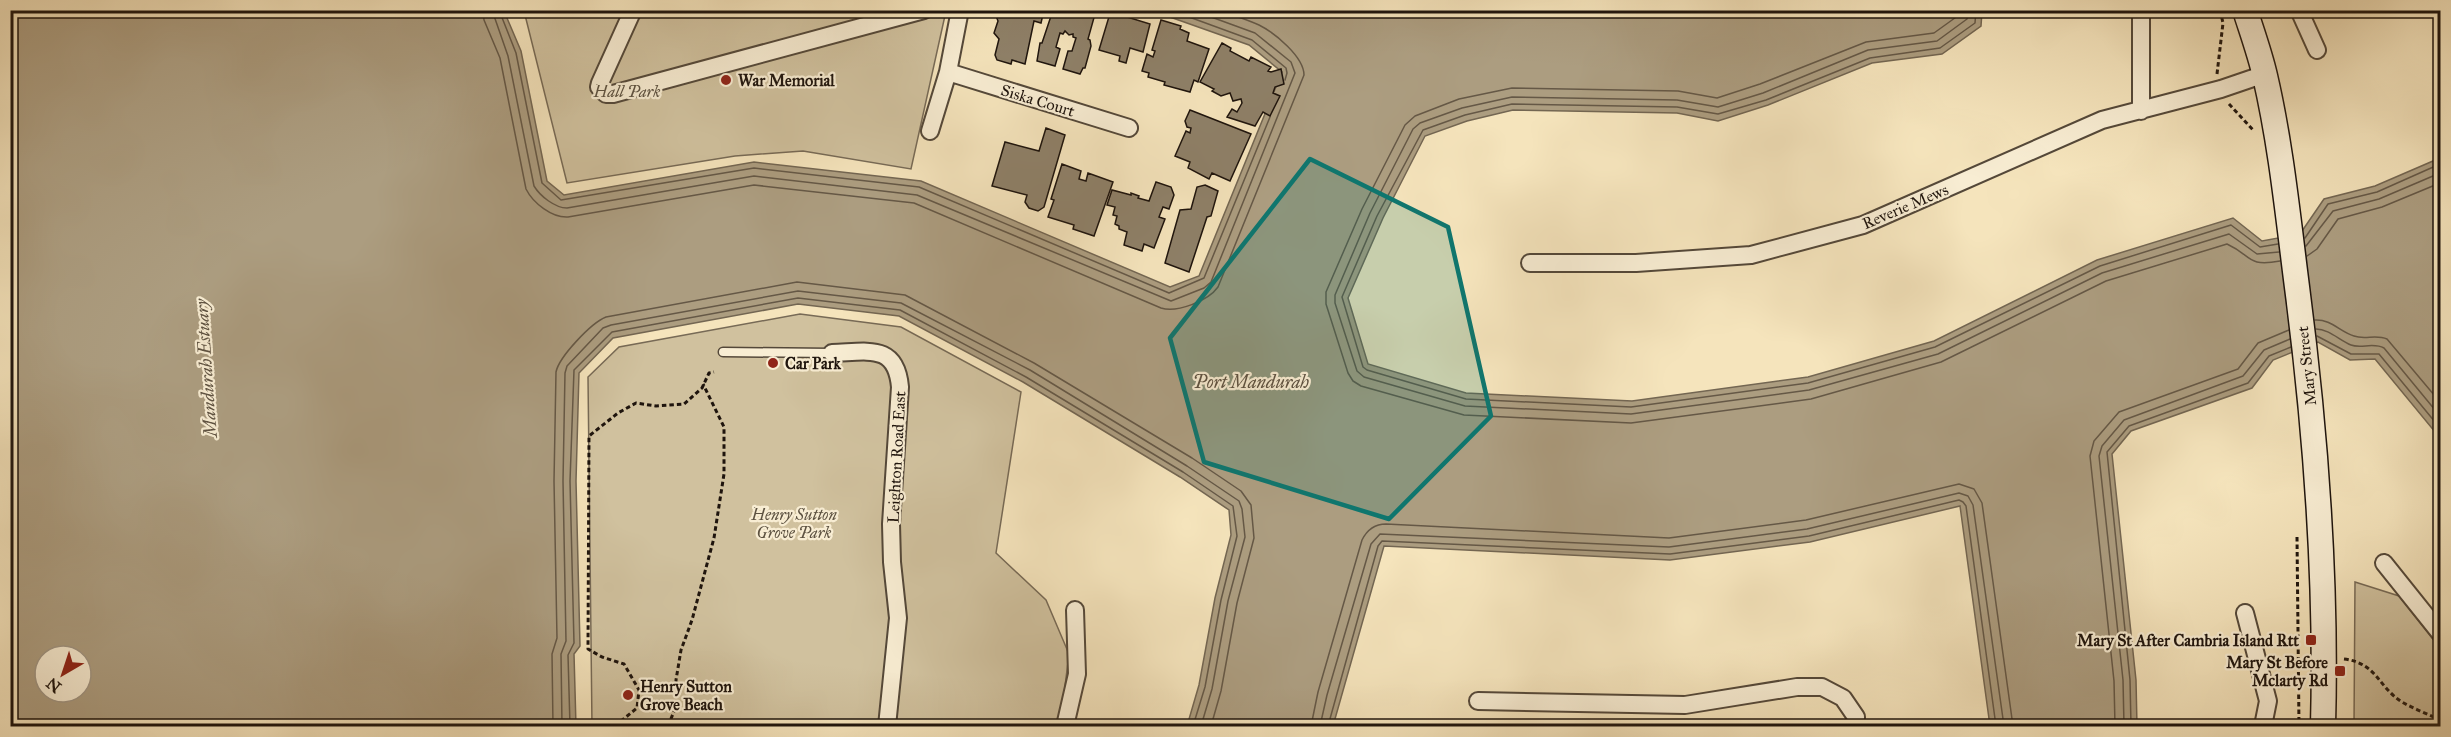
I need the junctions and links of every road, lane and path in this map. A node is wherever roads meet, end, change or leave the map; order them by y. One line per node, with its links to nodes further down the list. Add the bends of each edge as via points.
1 (633, 10): 2 (street, via 600,82 599,87 606,93)
2 (924, 10)
3 (960, 10): 9 (street)
4 (2141, 10): 12 (street)
5 (2220, 10): 11 (path, via 2223,23 2216,68)
6 (2245, 10): 10 (street, Mary Street)
7 (2299, 10): 8 (street)
8 (2317, 50)
9 (948, 72): 13 (street, Siska Court); 14 (street)
10 (2265, 74): 11 (street, Reverie Mews); 27 (street, Mary Street, via 2307,366 2322,544)
11 (2221, 89): 12 (street, Reverie Mews); 15 (path, via 2223,97)
12 (2141, 111): 16 (street, Reverie Mews, via 2102,120 1863,225 1751,255 1636,264)
13 (1129, 128)
14 (930, 131)
15 (2255, 134)
16 (1530, 263)
17 (723, 352): 18 (lane, Leighton Road East)
18 (832, 352): 32 (street, Leighton Road East, via 882,354 894,361 898,370 891,524 898,618)
19 (714, 372): 20 (path, via 709,373)
20 (703, 384): 30 (path, via 684,404 636,403 589,436 588,648 624,664 639,690 637,708); 31 (path, via 724,427 724,474 714,538 681,650 677,704)
21 (2297, 535): 26 (path)
22 (2384, 563): 25 (street)
23 (1075, 610): 33 (street, via 1077,674)
24 (2245, 613): 35 (street, via 2268,701)
25 (2440, 633)
26 (2299, 657): 27 (path); 36 (path)
27 (2325, 657): 29 (path, via 2356,660 2369,668 2397,699); 37 (street, Mary Street)
28 (1478, 700): 34 (street, via 1685,705 1797,687 1822,687 1843,698 1856,717)
29 (2440, 720)
30 (615, 726)
31 (668, 726)
32 (887, 726)
33 (1065, 726)
34 (1855, 726)
35 (2263, 726)
36 (2299, 726)
37 (2323, 726)

